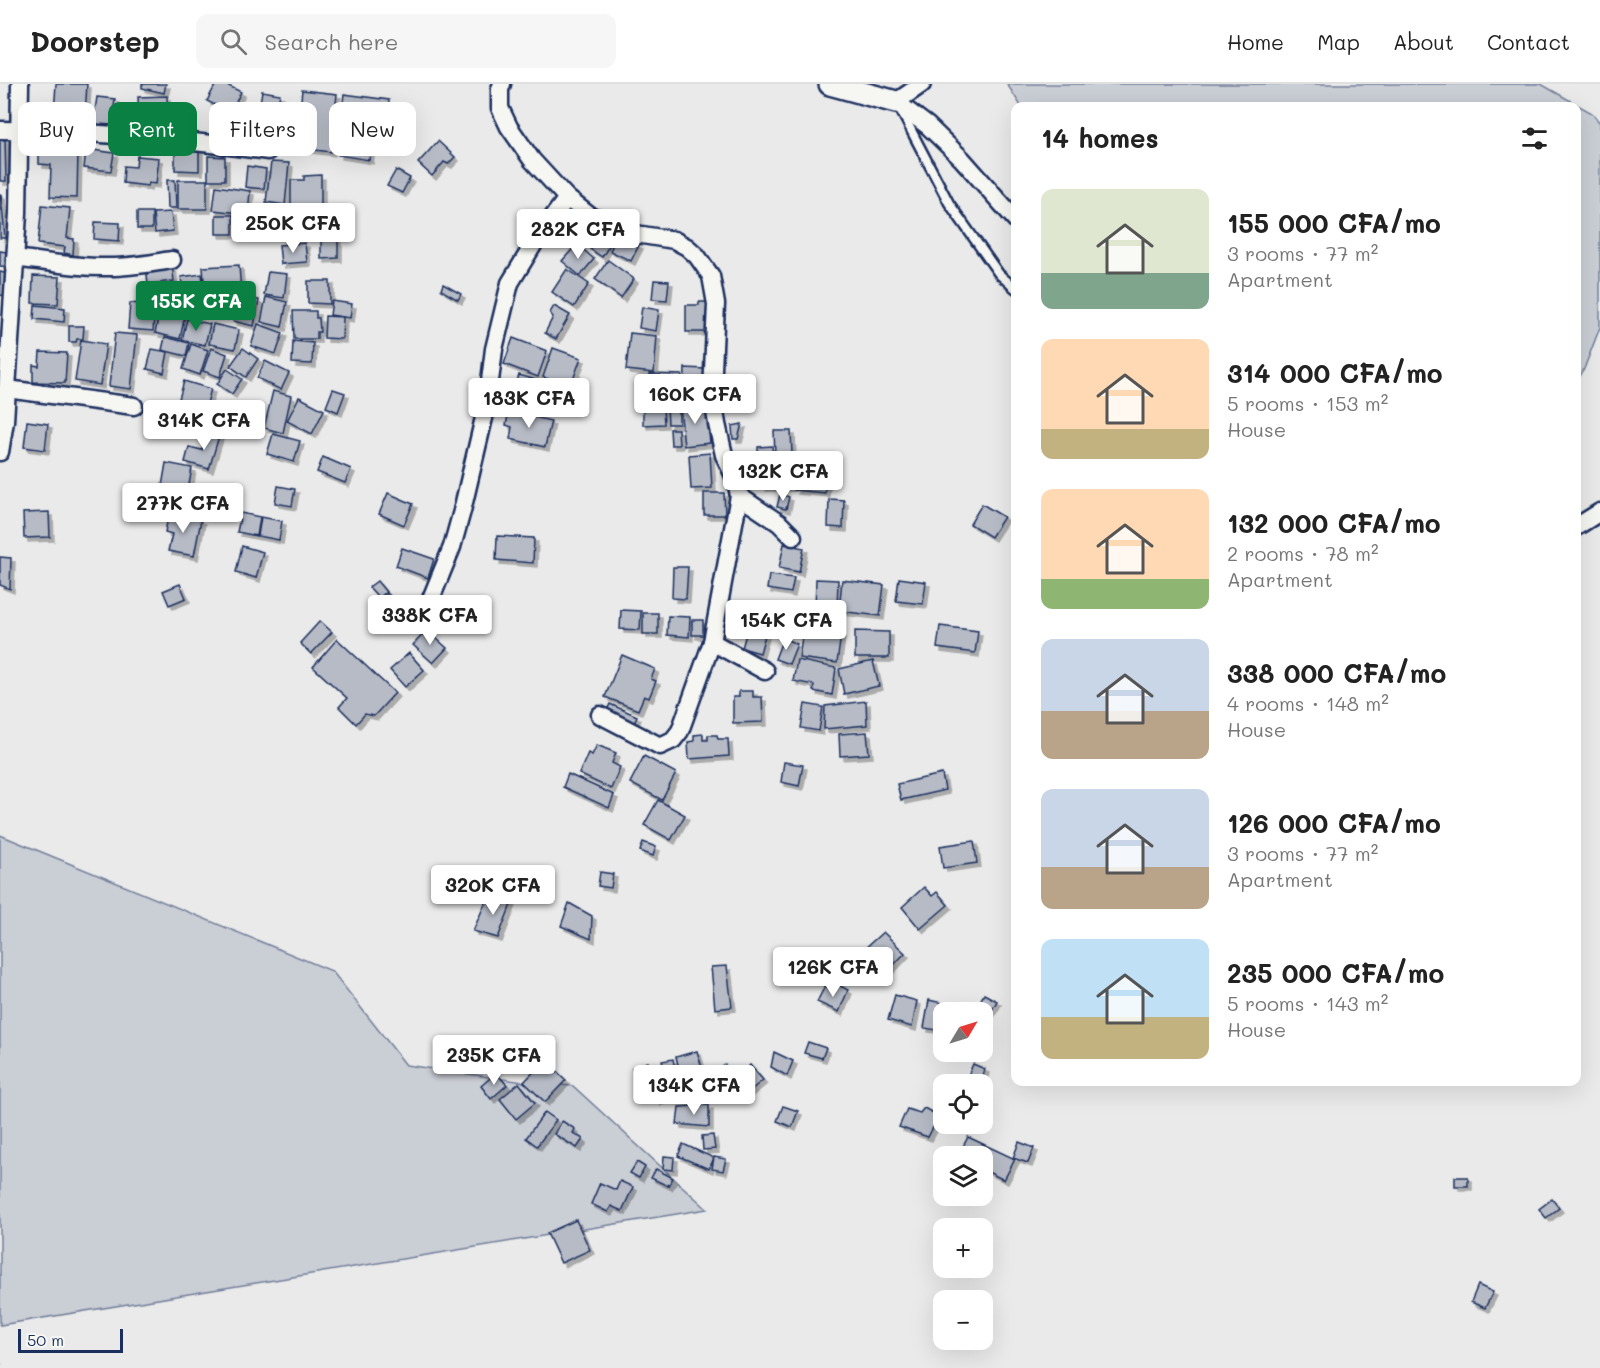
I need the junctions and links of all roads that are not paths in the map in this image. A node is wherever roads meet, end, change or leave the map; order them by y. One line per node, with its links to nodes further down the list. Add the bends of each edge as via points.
1 (20, 84): 5 (street)
2 (502, 84): 12 (street, via 500,108 509,127 532,160)
3 (830, 84): 6 (street)
4 (922, 84): 6 (street)
5 (20, 102)
6 (896, 102): 13 (street, via 928,126); 16 (lane, via 949,203)
7 (0, 130): 8 (street)
8 (18, 130)
9 (96, 135): 10 (street)
10 (209, 144)
11 (19, 156): 14 (street)
12 (567, 198): 20 (street, via 599,220 687,247 711,276 716,304 712,392 724,455); 24 (street, via 510,283 462,511)
13 (1011, 215)
14 (15, 258): 15 (street, via 109,267); 17 (street)
15 (171, 260)
16 (1011, 285)
17 (7, 389): 18 (street); 19 (street)
18 (134, 406)
19 (0, 452)
20 (739, 496): 23 (street); 25 (street)
21 (1600, 513): 22 (street)
22 (1581, 524)
23 (793, 537)
24 (428, 606)
25 (712, 642): 26 (street); 27 (street, via 680,731 673,740 660,746)
26 (765, 672)
27 (600, 715)

